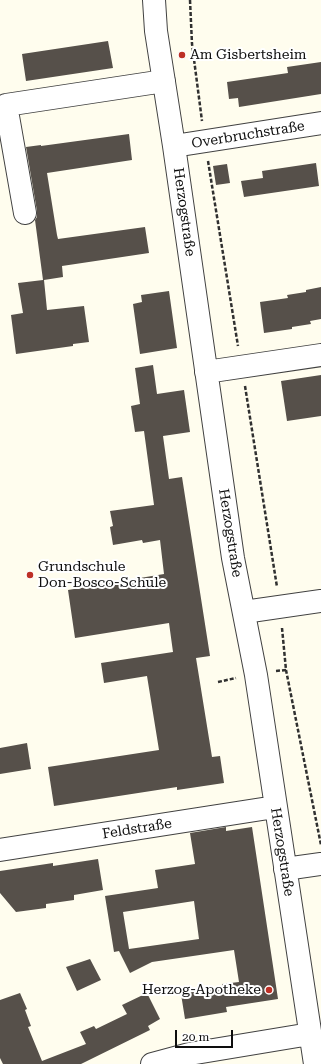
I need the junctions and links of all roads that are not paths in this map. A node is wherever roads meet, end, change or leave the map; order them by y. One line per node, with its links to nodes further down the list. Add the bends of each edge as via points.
1 (154, 0): 2 (street, Herzogstraße)
2 (164, 81): 4 (street, Herzogstraße); 5 (street, via 6,105)
3 (321, 124): 4 (street, Overbruchstraße)
4 (174, 146): 7 (street, Herzogstraße)
5 (25, 213)
6 (321, 355): 7 (street)
7 (206, 372): 9 (street, Herzogstraße, via 233,558)
8 (321, 601): 9 (street)
9 (244, 612): 10 (street, Herzogstraße)
10 (275, 807): 11 (street, Feldstraße); 13 (street, Herzogstraße)
11 (0, 850)
12 (321, 864): 13 (street)
13 (285, 869): 14 (street, Herzogstraße)
14 (310, 1034): 15 (street, via 189,1054); 16 (street, Herzogstraße)
15 (152, 1064)
16 (315, 1064)

